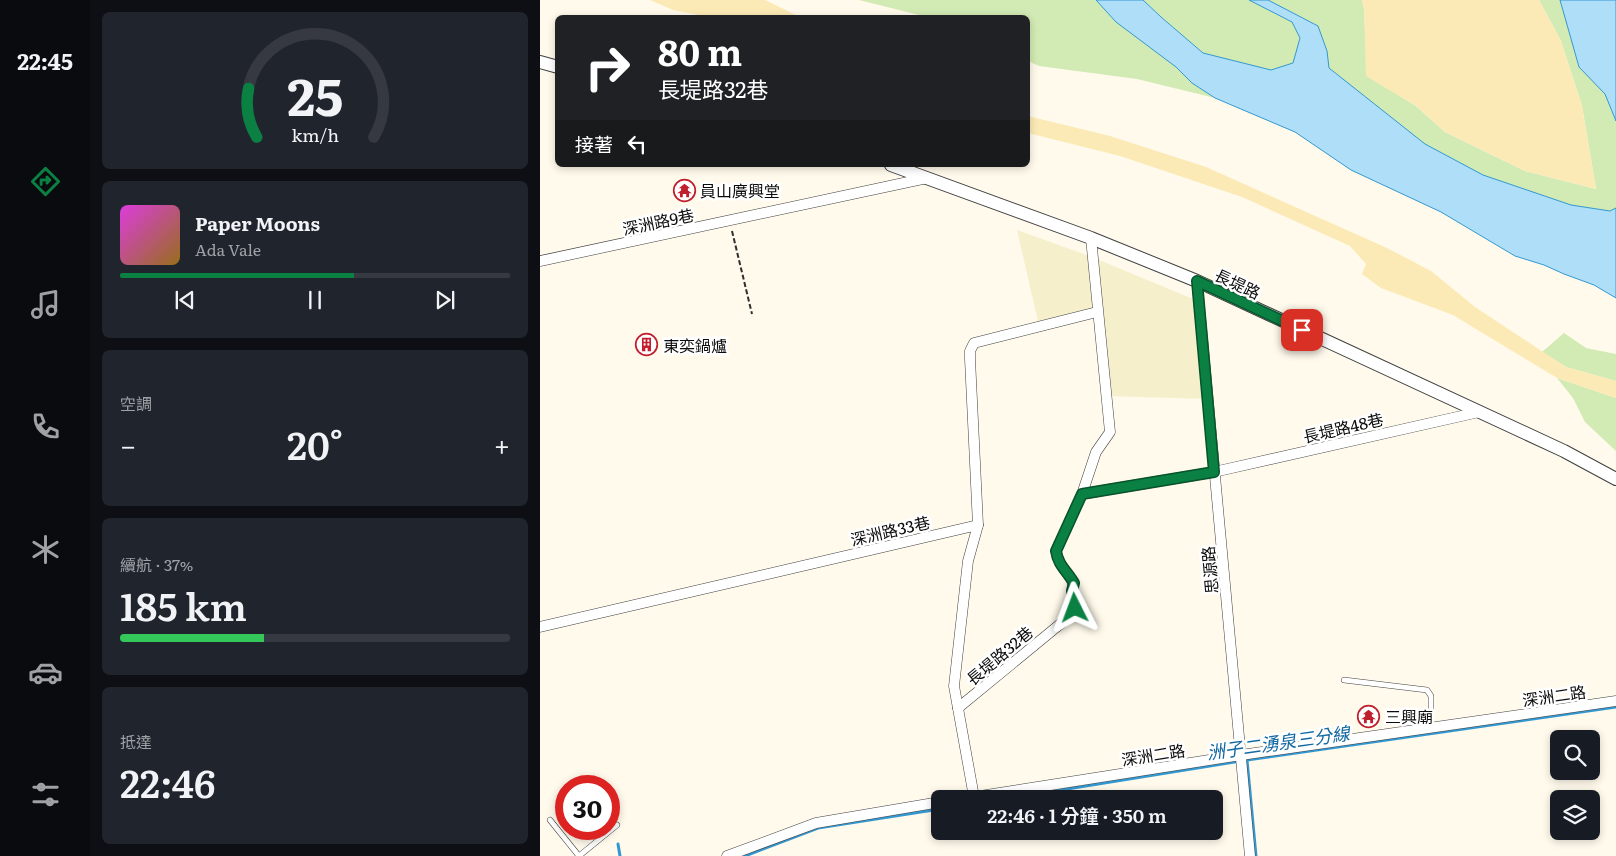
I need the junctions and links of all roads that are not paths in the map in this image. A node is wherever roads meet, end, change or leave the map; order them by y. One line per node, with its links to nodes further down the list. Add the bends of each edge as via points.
1 (540, 62): 2 (street)
2 (555, 66)
3 (896, 167): 4 (street, 長堤路)
4 (928, 178): 5 (street, 長堤路); 6 (street, 深洲路9巷)
5 (1091, 238): 7 (street, 長堤路); 8 (street, 長堤路32巷)
6 (540, 261)
7 (1197, 281): 9 (street, 長堤路); 10 (street, 思源路)
8 (1097, 312): 12 (street, 長堤路32巷, via 1110,432 1096,452); 13 (street, via 974,343 970,359)
9 (1478, 412): 10 (street, 長堤路48巷); 11 (street, 長堤路)
10 (1214, 472): 12 (street); 19 (street, 思源路)
11 (1616, 479)
12 (1082, 494): 17 (street, 長堤路32巷, via 1056,551 1062,569 1074,583 1075,608 1070,616)
13 (978, 525): 14 (street, 深洲路33巷); 17 (street, via 968,561 954,686)
14 (540, 626)
15 (1344, 680): 18 (lane, via 1427,690 1431,696)
16 (1616, 701): 18 (street, 深洲二路)
17 (958, 708): 20 (street)
18 (1431, 727): 19 (street, 深洲二路)
19 (1241, 756): 21 (street, 深洲二路); 27 (street, 思源路)
20 (973, 790)
21 (1020, 790)
22 (931, 804): 26 (street, via 816,823)
23 (550, 820): 25 (lane)
24 (598, 840): 25 (lane)
25 (579, 856)
26 (727, 856)
27 (1250, 856)

